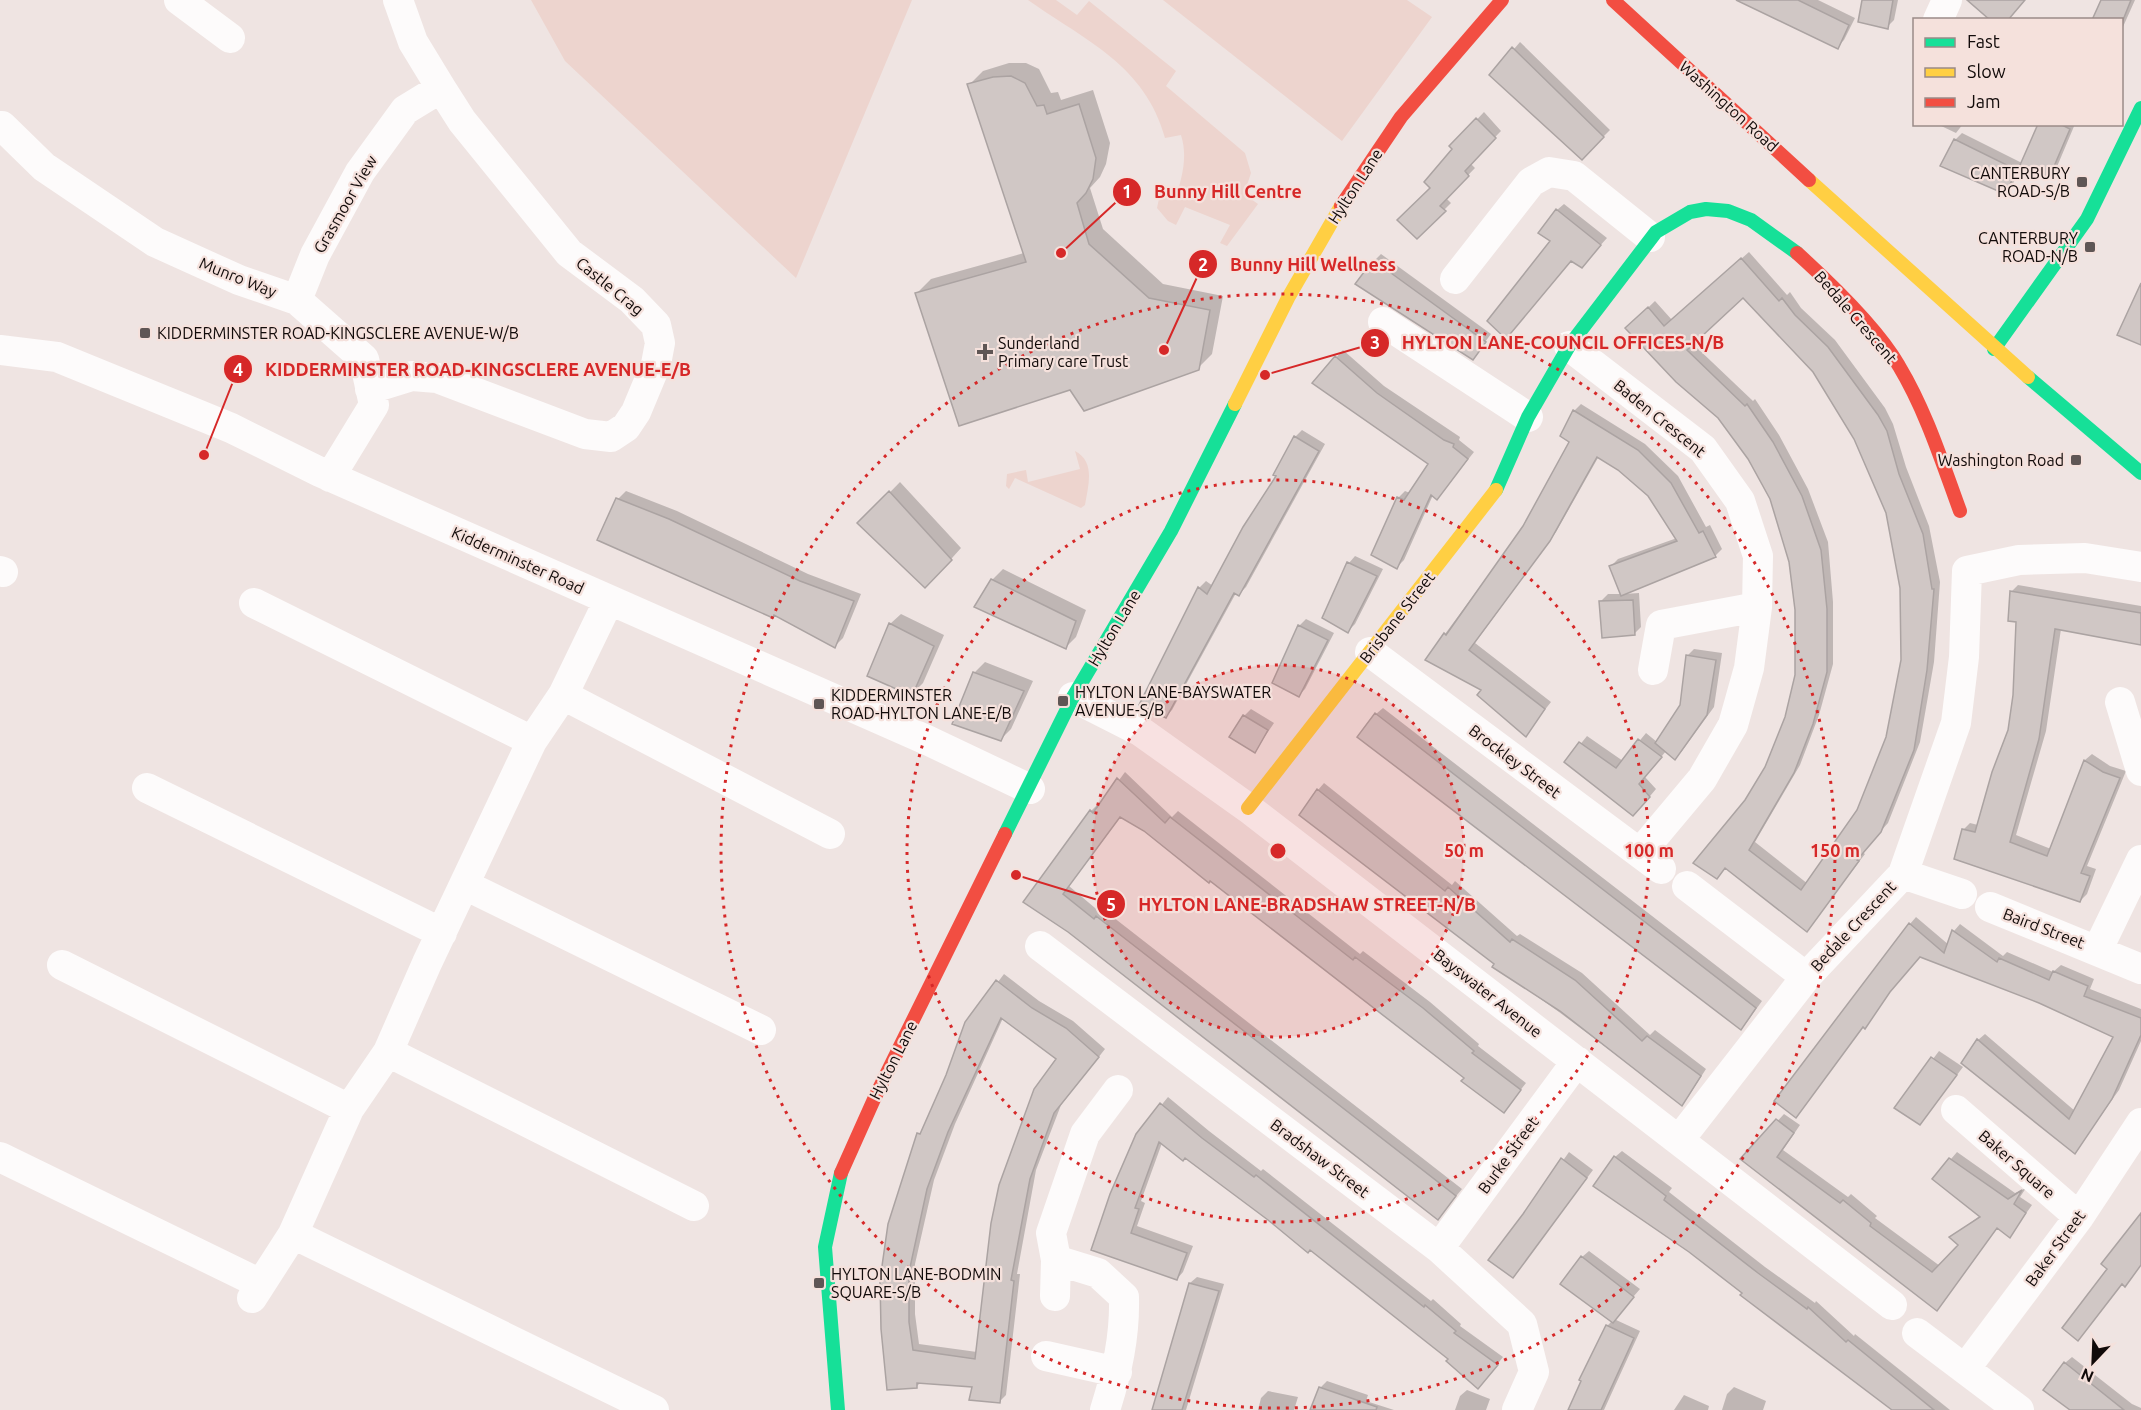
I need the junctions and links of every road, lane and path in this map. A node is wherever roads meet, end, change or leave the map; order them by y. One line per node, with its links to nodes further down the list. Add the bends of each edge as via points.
1 (179, 0): 7 (street)
2 (398, 0): 8 (street, via 412,42)
3 (1502, 0): 31 (street, Hylton Lane, via 1401,117 1344,200 1278,315 1171,531)
4 (1613, 0): 17 (street, Washington Road)
5 (1947, 0): 6 (street)
6 (1939, 18)
7 (230, 38)
8 (441, 88): 14 (street, Grasmoor View, via 405,110 360,172 315,255); 19 (street, Castle Crag, via 462,121 569,253 632,300 656,325 660,344 656,364 636,412 626,427 611,438 585,434 437,378 412,376)
9 (2141, 108): 17 (street, via 2087,219)
10 (2, 126): 14 (street, Munro Way, via 44,167 155,242 239,280)
11 (1744, 217): 12 (street, Brisbane Street, via 1708,208 1689,212); 23 (street, Bedale Crescent, via 1798,254 1841,295 1898,363 1932,433)
12 (1650, 237): 13 (street, via 1574,176 1549,172 1531,182); 16 (street, Brisbane Street)
13 (1455, 279)
14 (297, 300): 19 (street, Munro Way, via 364,359)
15 (1383, 322): 20 (street)
16 (1569, 346): 20 (street, Brisbane Street); 27 (street, Baden Crescent, via 1703,449 1740,501 1758,556)
17 (1994, 349): 21 (street, Washington Road)
18 (0, 350): 22 (street, Kidderminster Road, via 57,357 231,428)
19 (370, 389): 22 (street, Munro Way, via 374,405)
20 (1528, 417): 28 (street, Brisbane Street, via 1498,487)
21 (2141, 473)
22 (330, 477): 25 (street, Kidderminster Road)
23 (1960, 511)
24 (2141, 567): 41 (street, Bedale Crescent, via 2085,558 2019,560 1967,571 1964,657 1956,723)
25 (609, 600): 30 (street); 36 (street, Kidderminster Road)
26 (254, 603): 33 (street)
27 (1757, 607): 29 (street, via 1661,626); 40 (street, Baden Crescent, via 1749,668 1733,725)
28 (1370, 652): 37 (street, Brisbane Street); 40 (street, Brockley Street)
29 (1653, 670)
30 (563, 695): 33 (street); 38 (street)
31 (1073, 697): 36 (street, Hylton Lane); 37 (street, Bayswater Avenue, via 1140,731)
32 (2120, 702): 34 (street)
33 (532, 741): 42 (street)
34 (2141, 771)
35 (147, 788): 46 (street)
36 (1030, 789): 73 (street, Hylton Lane, via 874,1097 841,1171 825,1247)
37 (1248, 808): 54 (street, Bayswater Avenue)
38 (830, 834)
39 (2141, 860): 48 (street, Baird Street)
40 (1650, 861)
41 (1903, 874): 44 (street); 51 (street, Bedale Crescent)
42 (465, 885): 46 (street); 52 (street)
43 (1687, 885): 51 (street)
44 (1962, 894)
45 (1990, 907): 48 (street, Baird Street)
46 (442, 933): 53 (street)
47 (1040, 946): 64 (street, Bradshaw Street, via 1144,1041)
48 (2098, 949): 50 (street, Baird Street)
49 (62, 965): 56 (street)
50 (2141, 969)
51 (1806, 977): 59 (street, Bedale Crescent)
52 (761, 1030)
53 (388, 1052): 56 (street); 61 (street)
54 (1577, 1061): 59 (street, Bayswater Avenue); 64 (street, Burke Street)
55 (1118, 1090): 65 (street, via 1085,1134 1067,1182 1051,1233)
56 (349, 1109): 63 (street)
57 (1956, 1110): 62 (street, Baker Square)
58 (2141, 1123): 62 (street, Baker Street)
59 (1679, 1140): 67 (street, Bayswater Avenue)
60 (0, 1157): 63 (street, via 257,1291)
61 (694, 1206)
62 (2079, 1217): 70 (street, Baker Street)
63 (293, 1234): 72 (street)
64 (1439, 1248): 75 (street, Bradshaw Street, via 1522,1324 1534,1371)
65 (1056, 1260): 66 (street); 71 (street, via 1098,1273 1124,1297 1125,1328)
66 (1055, 1296)
67 (1892, 1305)
68 (1917, 1333): 70 (street)
69 (1046, 1356): 71 (street)
70 (1965, 1369): 76 (street)
71 (1117, 1372): 74 (street)
72 (654, 1410)
73 (838, 1410)
74 (1105, 1410)
75 (1517, 1410)
76 (2019, 1410)

